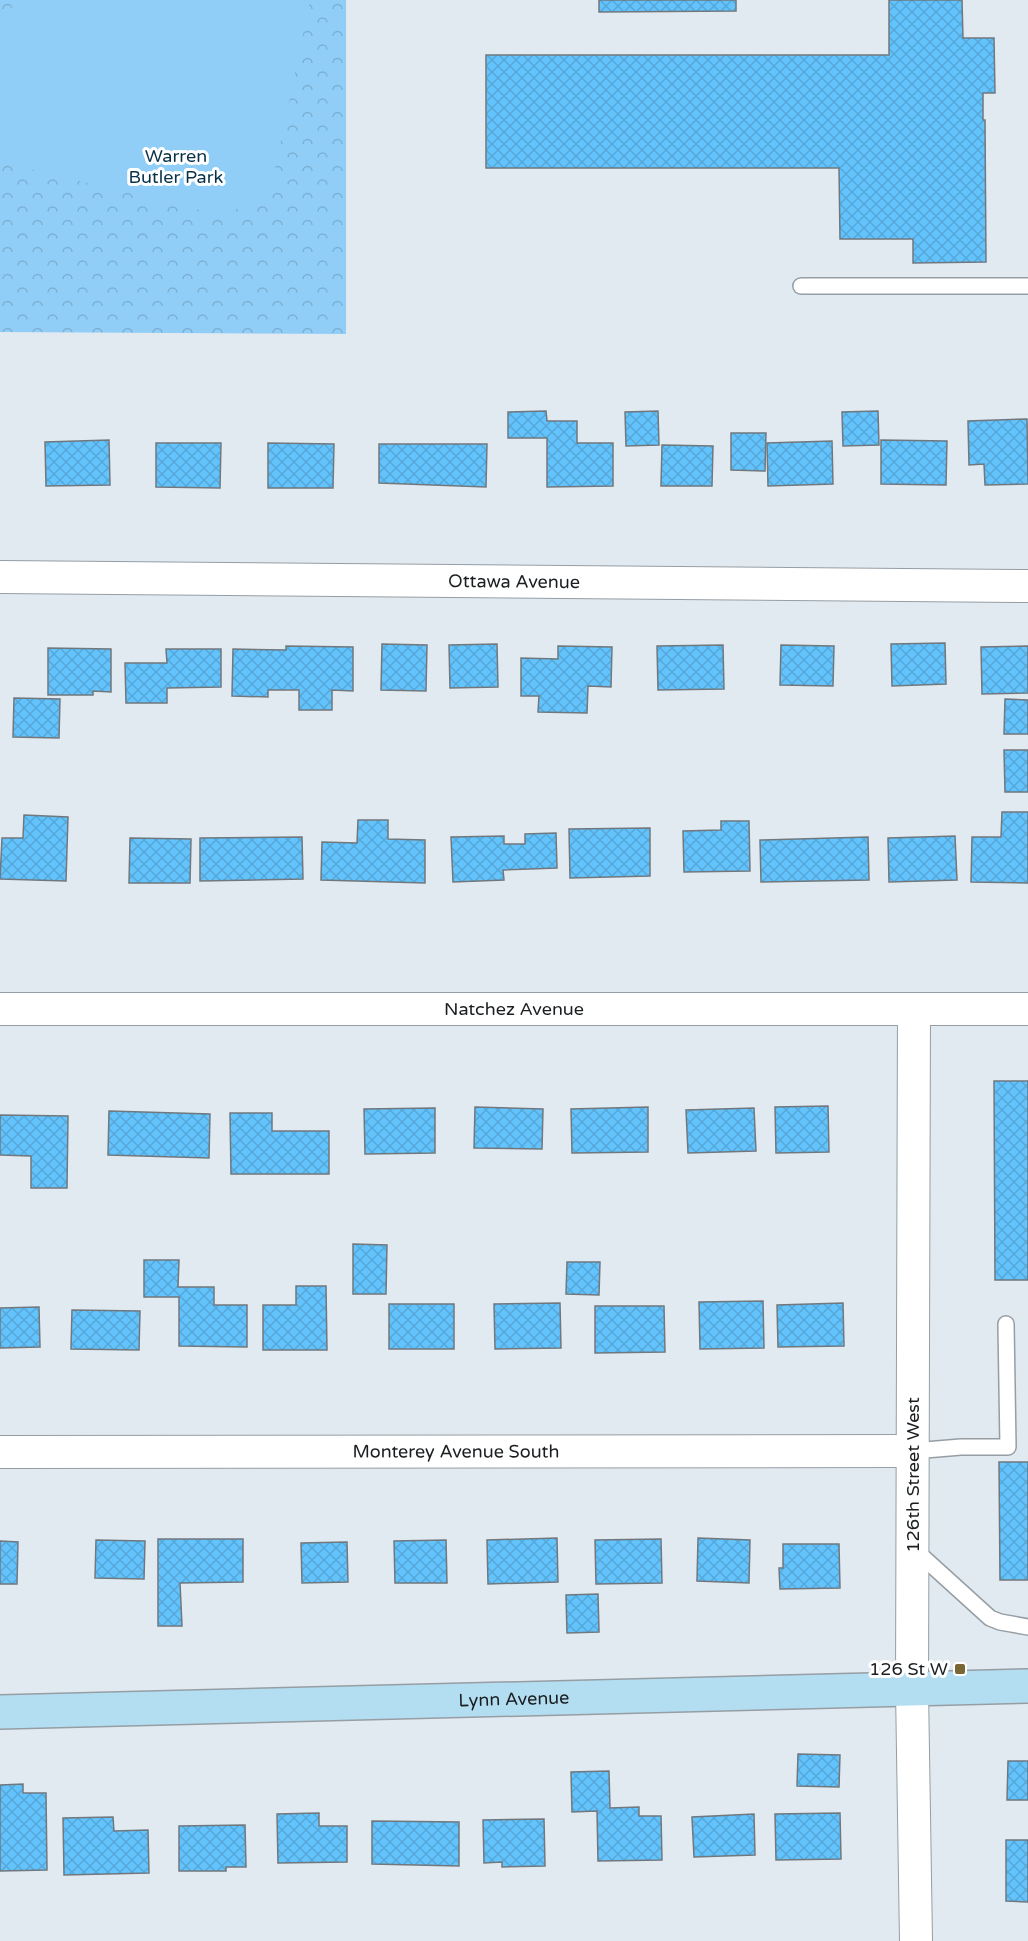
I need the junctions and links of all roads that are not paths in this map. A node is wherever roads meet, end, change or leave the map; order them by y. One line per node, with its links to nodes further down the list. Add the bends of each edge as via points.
1 (801, 286): 2 (lane)
2 (1028, 286)
3 (0, 577): 4 (street, Ottawa Avenue)
4 (1028, 586)
5 (0, 1009): 7 (street, Natchez Avenue)
6 (1028, 1009): 7 (street, Natchez Avenue)
7 (914, 1010): 9 (street, 126th Street West)
8 (1006, 1324): 9 (lane, via 1008,1447)
9 (913, 1451): 10 (street, Monterey Avenue South); 11 (street, 126th Street West)
10 (0, 1452)
11 (913, 1548): 12 (lane, via 990,1618); 14 (street, 126th Street West)
12 (1028, 1627)
13 (1028, 1686): 14 (main road, Lynn Avenue)
14 (912, 1689): 15 (main road, Lynn Avenue); 16 (street, 126th Street West)
15 (0, 1712)
16 (916, 1941)

